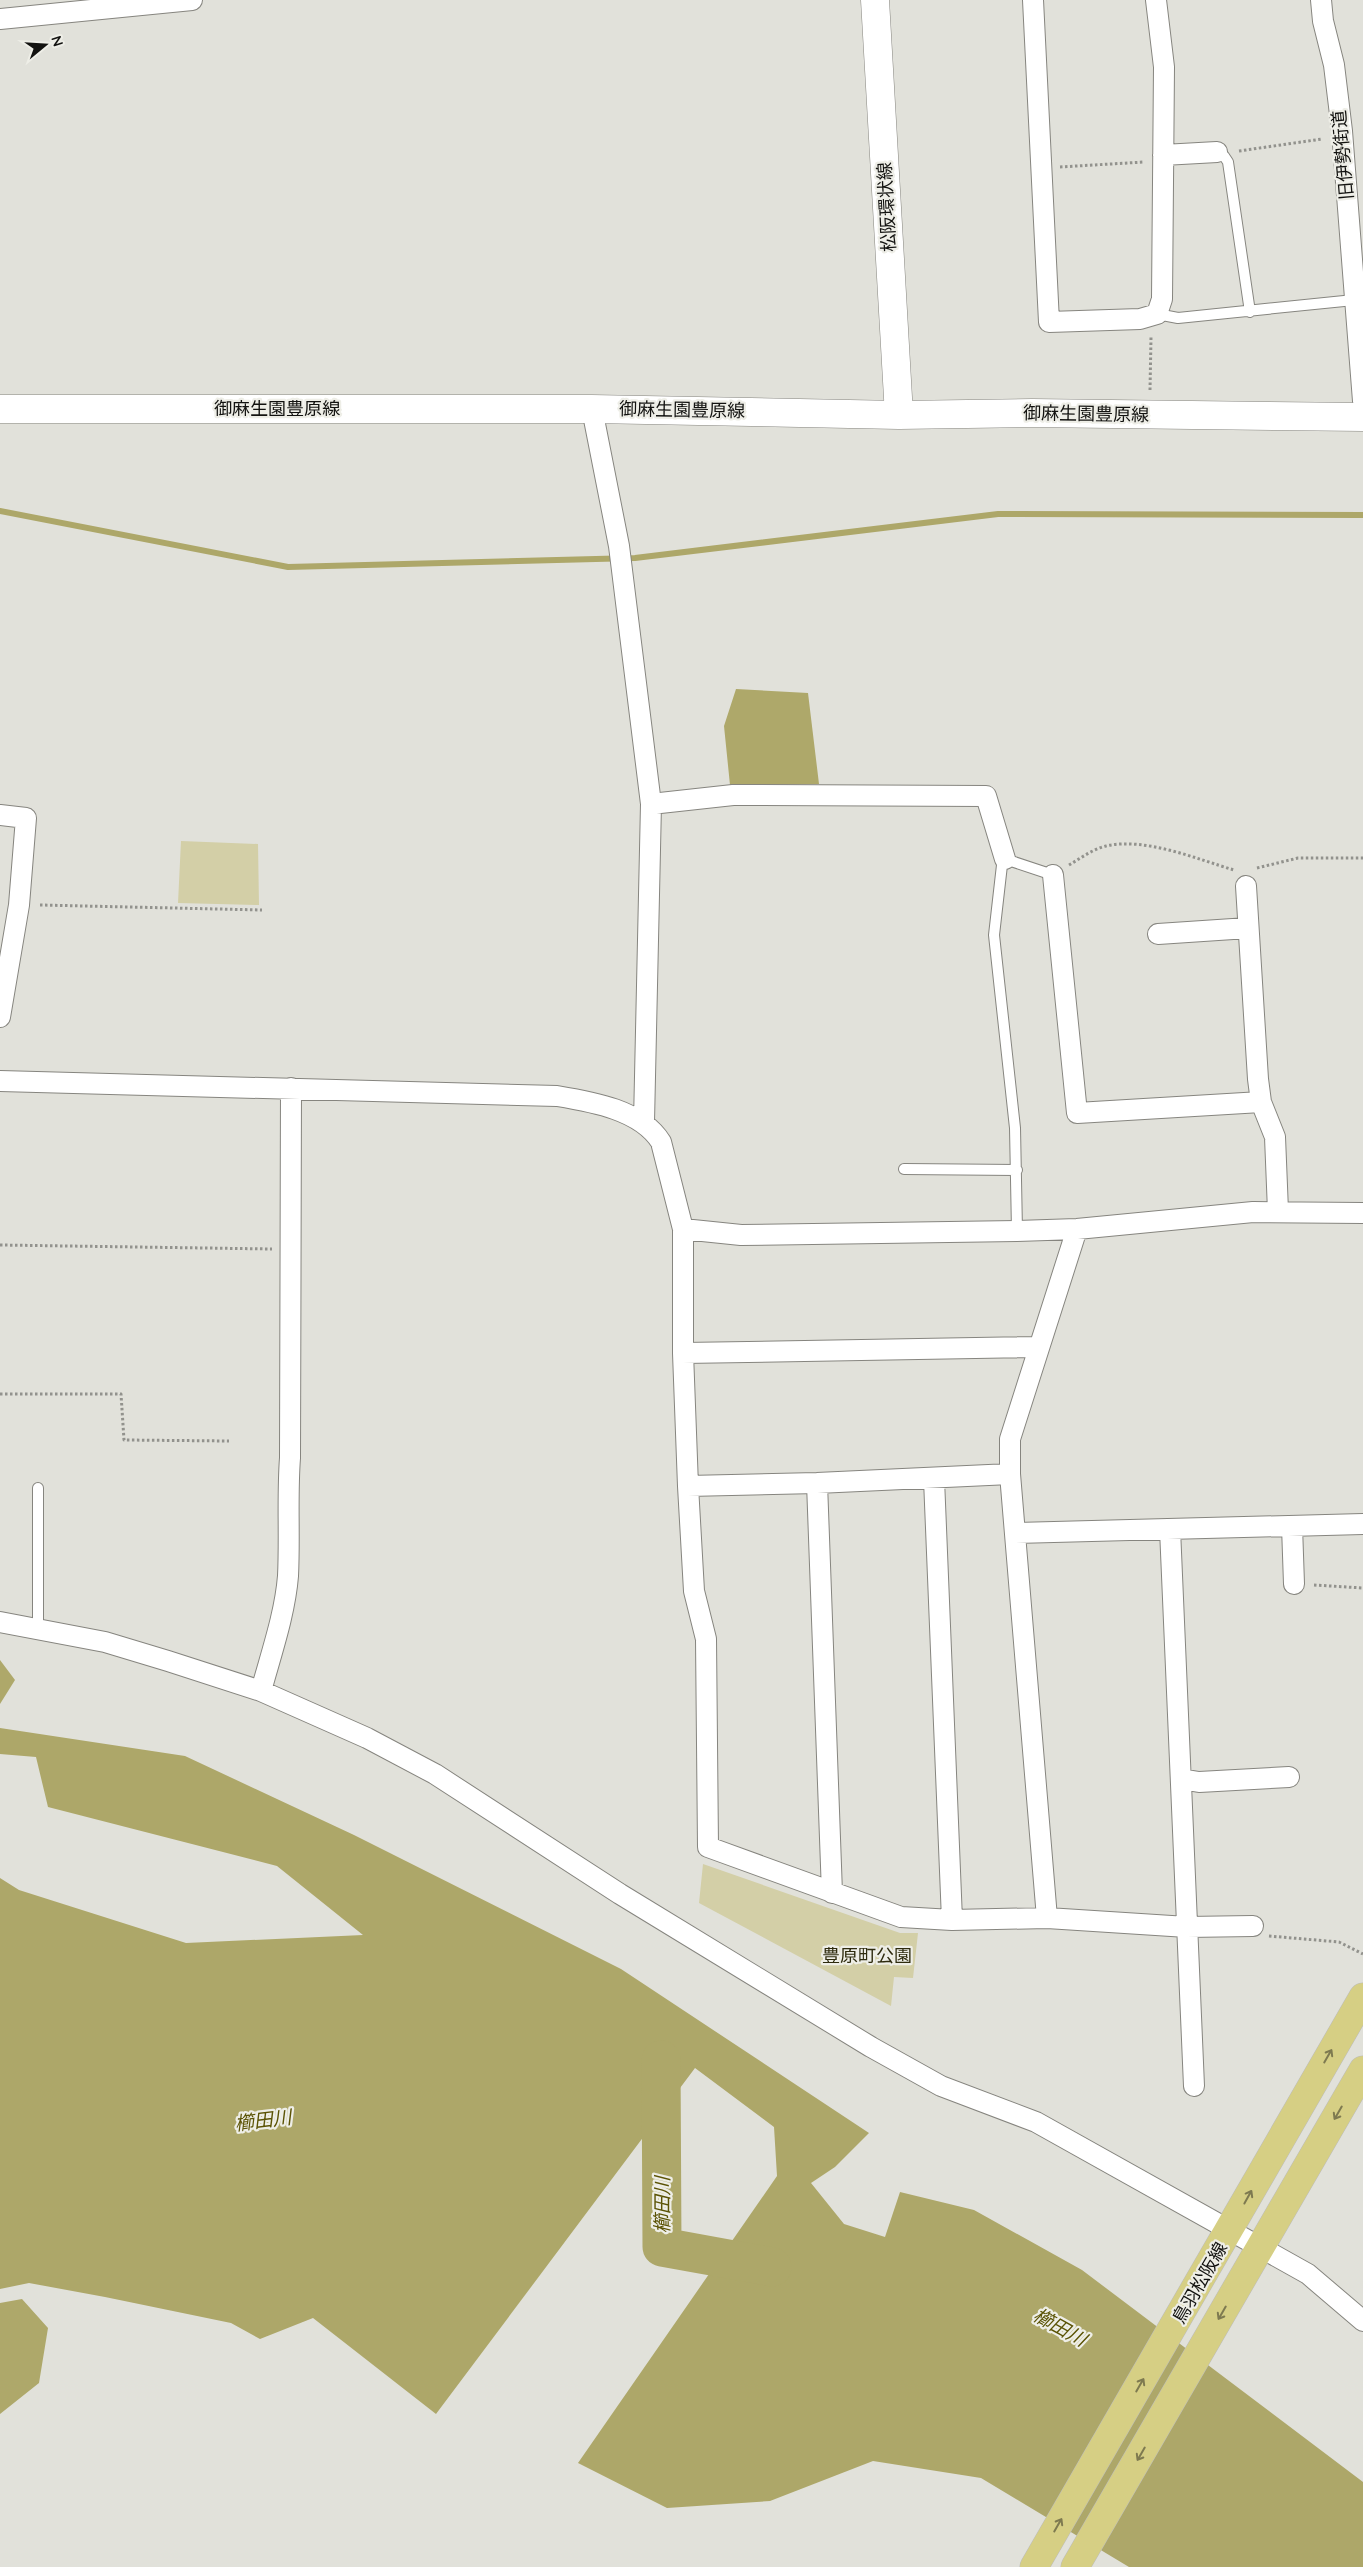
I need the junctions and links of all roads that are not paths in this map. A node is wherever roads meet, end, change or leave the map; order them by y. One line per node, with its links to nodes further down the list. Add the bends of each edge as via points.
1 (192, 0): 6 (street)
2 (875, 0): 15 (main road, 松阪環状線)
3 (1032, 0): 11 (street, via 1049,322 1140,319)
4 (1156, 0): 8 (street, via 1164,67)
5 (1321, 0): 9 (street, 旧伊勢街道, via 1334,65 1342,136)
6 (0, 19)
7 (1221, 154): 8 (street); 10 (lane, via 1228,162)
8 (1163, 156): 11 (street, via 1162,299)
9 (1354, 300): 10 (lane); 12 (street, 旧伊勢街道)
10 (1250, 312): 11 (lane, via 1178,318)
11 (1154, 315)
12 (1363, 401)
13 (0, 409): 14 (main road, 御麻生園豊原線)
14 (592, 409): 15 (main road, 御麻生園豊原線); 17 (street, via 619,546)
15 (899, 414): 16 (main road, 御麻生園豊原線)
16 (1363, 417)
17 (651, 804): 19 (street, via 733,796 986,796); 28 (street)
18 (0, 815): 24 (street, via 26,818 19,905)
19 (1005, 859): 20 (lane); 30 (lane, via 994,935)
20 (1053, 875): 27 (street, via 1077,1113)
21 (1246, 875): 22 (street)
22 (1248, 928): 23 (street); 27 (street)
23 (1158, 934)
24 (0, 1017)
25 (0, 1081): 26 (street)
26 (290, 1088): 28 (street, via 557,1096 590,1102); 50 (street, via 288,1576)
27 (1261, 1102): 31 (street, via 1275,1137)
28 (644, 1122): 33 (street, via 661,1142)
29 (904, 1169): 30 (lane)
30 (1017, 1170): 35 (lane)
31 (1278, 1211): 32 (street); 34 (street)
32 (1363, 1213)
33 (683, 1229): 35 (street, via 741,1235); 37 (street)
34 (1077, 1229): 35 (street); 36 (street)
35 (1018, 1230)
36 (1038, 1347): 37 (street); 38 (street, via 1010,1439)
37 (684, 1353): 41 (street)
38 (1010, 1474): 39 (street); 46 (street)
39 (934, 1479): 40 (street); 55 (street)
40 (817, 1483): 41 (street); 53 (street)
41 (688, 1486): 53 (street, via 694,1591 706,1639 708,1847)
42 (38, 1488): 49 (lane)
43 (1363, 1524): 44 (street)
44 (1292, 1526): 45 (street); 47 (street)
45 (1170, 1529): 46 (street); 52 (street)
46 (1016, 1533): 54 (street)
47 (1294, 1584)
48 (0, 1622): 49 (street)
49 (38, 1628): 50 (street, via 105,1642)
50 (261, 1691): 61 (street, via 367,1738 435,1774 620,1894 871,2047 941,2086 1036,2122)
51 (1289, 1777): 52 (street, via 1199,1782)
52 (1181, 1779): 57 (street)
53 (832, 1894): 55 (street, via 901,1917)
54 (1048, 1918): 55 (street); 57 (street)
55 (952, 1920)
56 (1253, 1926): 57 (street)
57 (1187, 1927): 60 (street)
58 (1363, 1997): 61 (main road, 鳥羽松阪線, one-way to 58)
59 (1363, 2070): 62 (main road, 鳥羽松阪線, one-way to 62)
60 (1194, 2086)
61 (1229, 2232): 62 (street); 64 (main road, 鳥羽松阪線, one-way to 61)
62 (1253, 2260): 63 (street, via 1308,2274); 65 (main road, 鳥羽松阪線, one-way to 65)
63 (1363, 2321)
64 (1034, 2567)
65 (1075, 2567)

